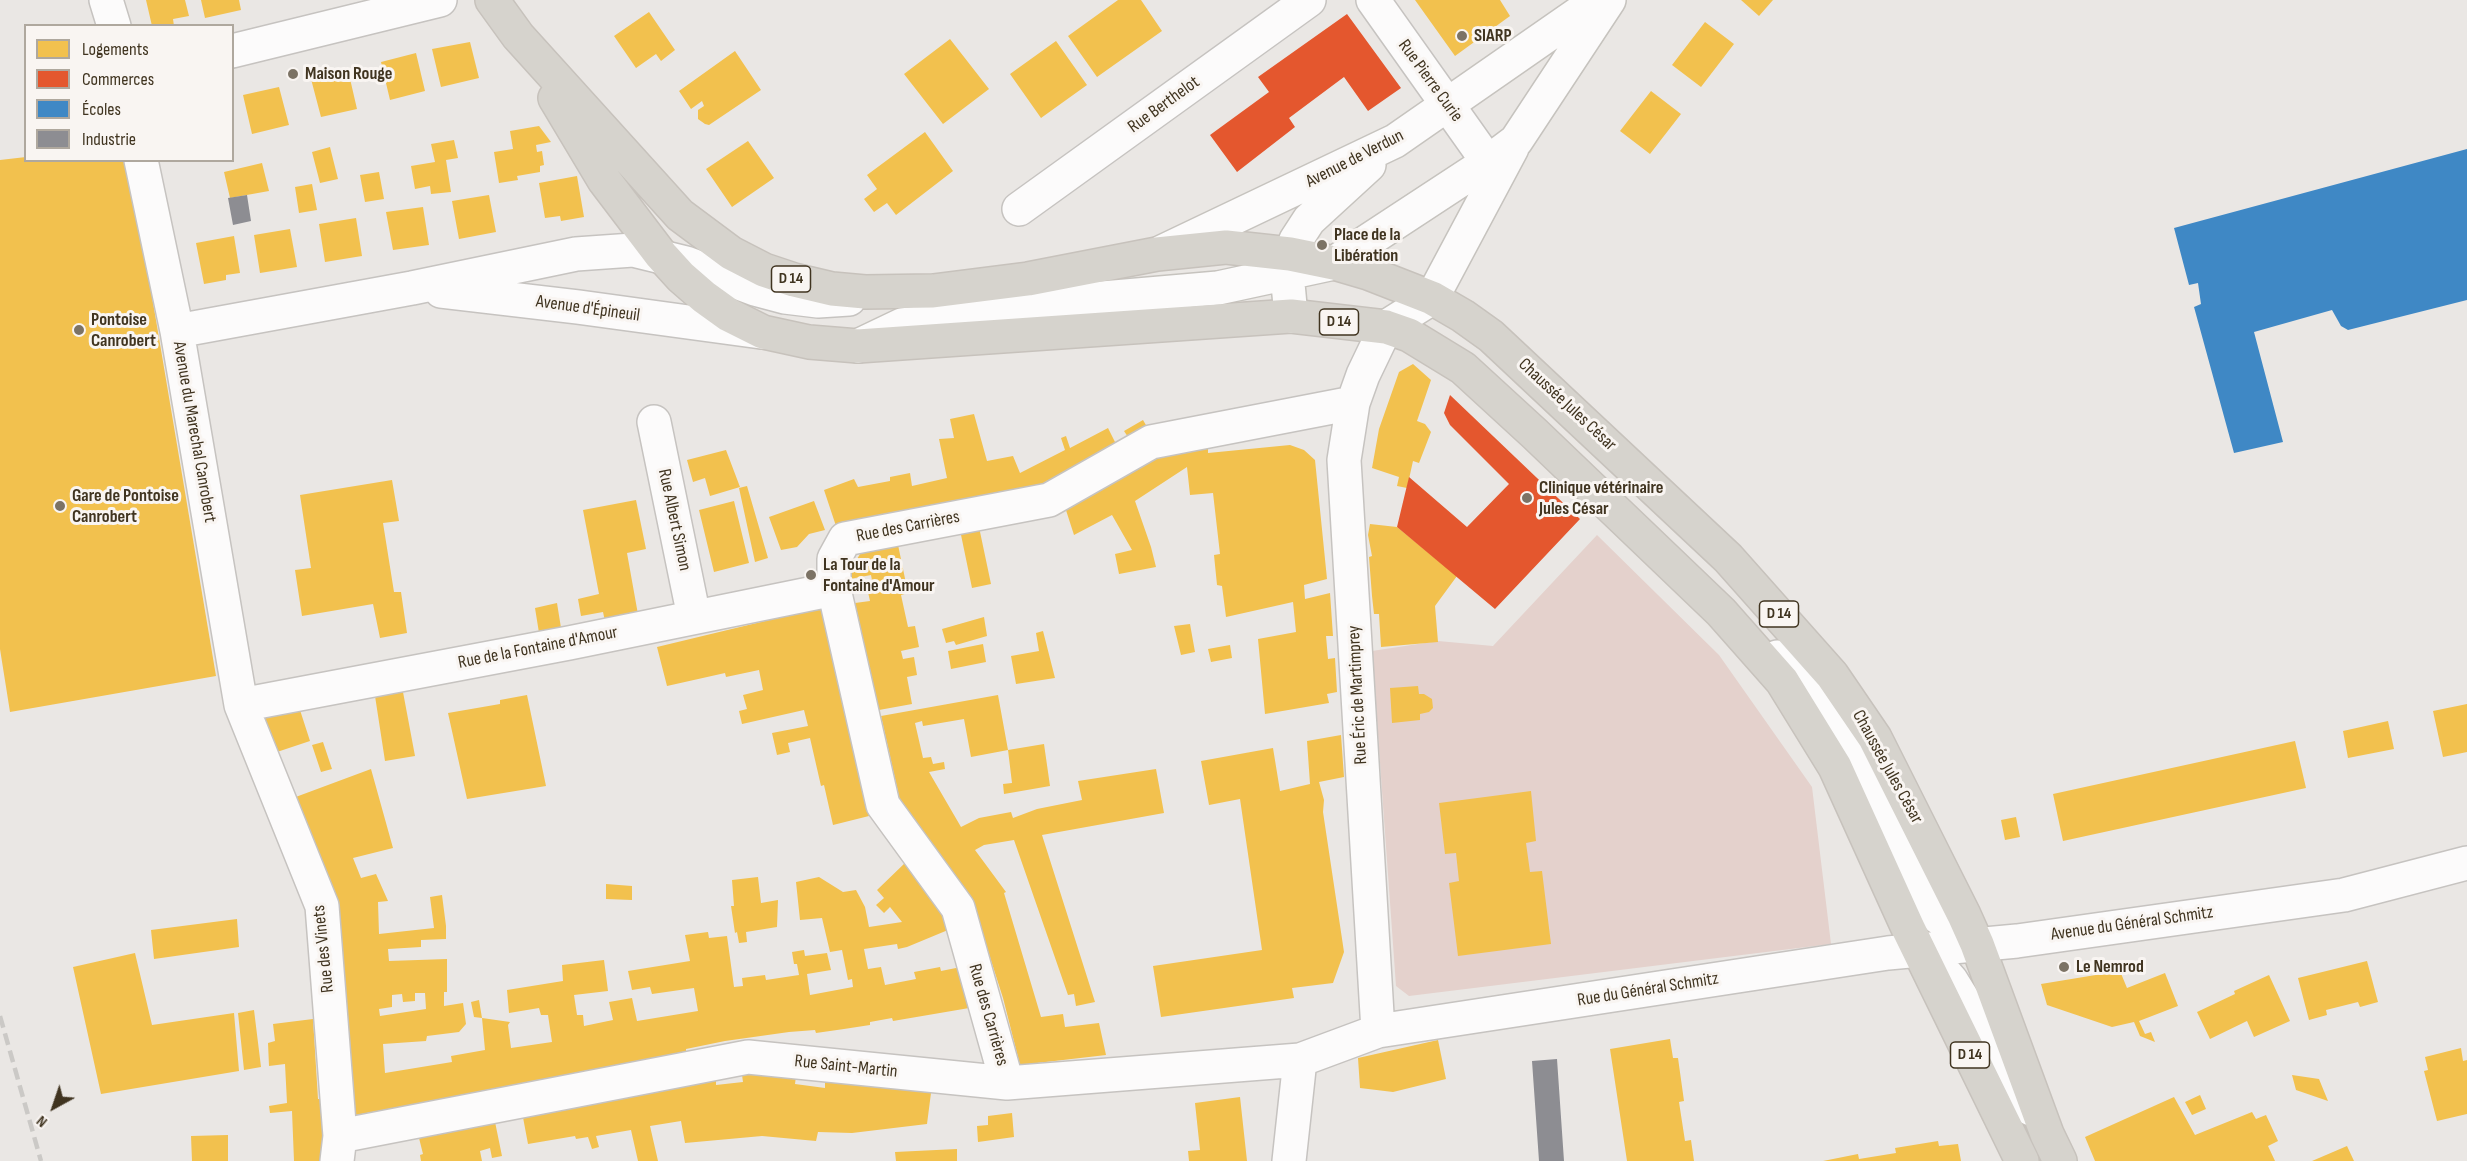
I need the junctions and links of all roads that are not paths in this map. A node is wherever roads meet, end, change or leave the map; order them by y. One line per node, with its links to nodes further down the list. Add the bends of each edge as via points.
1 (106, 0): 8 (street)
2 (440, 0): 10 (street)
3 (492, 0): 9 (main road, D 14)
4 (1309, 0): 16 (street, Rue Berthelot)
5 (1373, 0): 11 (street, Rue Pierre Curie)
6 (1599, 0): 11 (street, Avenue de Verdun)
7 (1609, 0): 13 (street)
8 (113, 24)
9 (518, 36): 17 (main road, D 14); 22 (main road, D 14, via 680,215 731,253 794,280 832,289)
10 (234, 51)
11 (1448, 105): 12 (street, Avenue de Verdun); 15 (street, Rue Pierre Curie)
12 (1395, 141): 18 (street, Avenue de Verdun); 19 (street, via 1309,220)
13 (1516, 141): 15 (street); 23 (street)
14 (141, 162): 26 (street, Avenue du Marechal Canrobert)
15 (1488, 162): 20 (street)
16 (1019, 209)
17 (647, 252): 21 (street, Avenue d'Épineuil, via 576,254); 22 (street, via 785,297 818,301); 27 (main road, D 14, via 729,315)
18 (1157, 254): 19 (main road, D 14, via 1226,247); 22 (main road, D 14, via 998,284)
19 (1288, 263): 20 (main road, D 14); 24 (street); 28 (street, via 1218,288 1090,299 902,325)
20 (1334, 263): 23 (main road, D 14)
21 (412, 288): 26 (street, Avenue d'Épineuil); 27 (street, Avenue d'Épineuil)
22 (898, 293)
23 (1432, 298): 25 (street); 36 (main road, Chaussée Jules César / D 14, via 1501,344 1728,558 1832,675 1875,738)
24 (1292, 316): 25 (main road, D 14); 28 (main road, D 14)
25 (1386, 327): 29 (street, Rue Éric de Martimprey); 32 (main road, D 14, via 1409,335 1463,369)
26 (177, 331): 34 (street, Avenue du Marechal Canrobert)
27 (763, 332): 28 (main road, D 14, via 809,342)
28 (858, 346)
29 (1353, 403): 31 (street, Rue des Carrières, via 1151,442 1049,500 846,539 834,559); 38 (street, Rue Éric de Martimprey, via 1344,460)
30 (654, 422): 33 (street, Rue Albert Simon)
31 (834, 589): 33 (street, Rue de la Fontaine d'Amour); 40 (street, Rue des Carrières, via 883,805 958,908)
32 (1721, 612): 36 (street, via 1782,660 1825,711 1874,792 1924,898 1939,918); 37 (main road, D 14, via 1782,681 1836,767)
33 (694, 617): 34 (street, Rue de la Fontaine d'Amour)
34 (241, 705): 42 (street, Rue des Vinets, via 322,906)
35 (2467, 862): 36 (street, Avenue du Général Schmitz, via 2344,895)
36 (1977, 944): 37 (street, Avenue du Général Schmitz); 41 (main road, Chaussée Jules César / D 14)
37 (1919, 950): 38 (street, Rue du Général Schmitz); 41 (street, via 1933,958 1951,980); 44 (main road, D 14)
38 (1378, 1031): 39 (street, Rue Saint-Martin)
39 (1300, 1059): 40 (street, Rue Saint-Martin); 43 (street)
40 (1007, 1083): 42 (street, Rue Saint-Martin, via 748,1057)
41 (2054, 1148)
42 (339, 1149)
43 (1289, 1161)
44 (2022, 1161)

